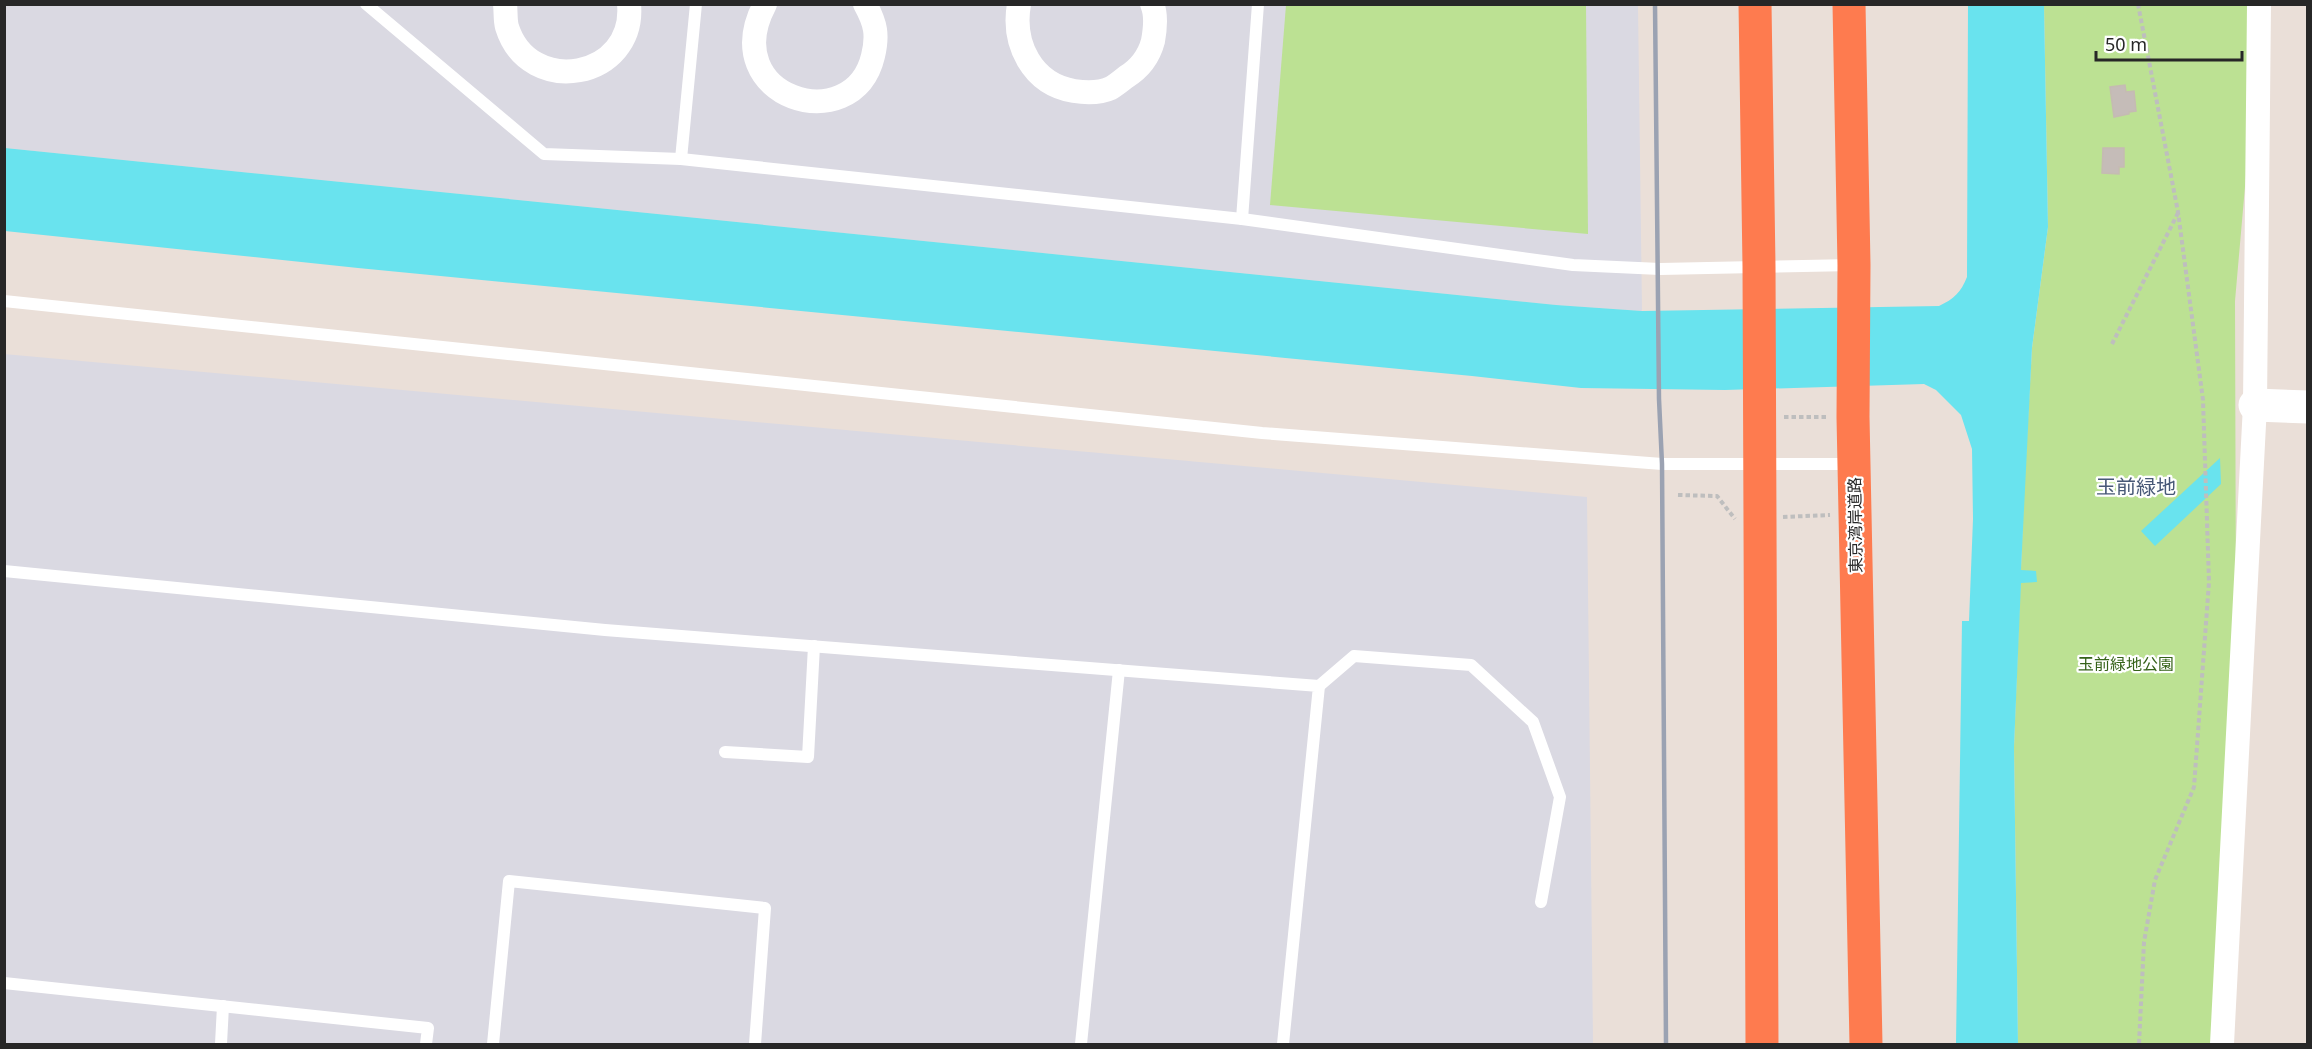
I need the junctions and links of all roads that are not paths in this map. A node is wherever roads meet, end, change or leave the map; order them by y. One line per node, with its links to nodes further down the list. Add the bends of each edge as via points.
1 (366, 4): 13 (lane, via 544,154)
2 (505, 4): 3 (street, via 507,26 515,46 538,66 558,72 580,72 613,53 625,35)
3 (629, 4)
4 (696, 4): 13 (lane)
5 (765, 4): 6 (street, via 753,42 757,64 769,82 786,95 819,102 840,97 857,86 870,69 877,39)
6 (865, 4)
7 (1019, 4): 8 (street, via 1016,30 1020,47 1033,68 1051,84 1086,93 1110,88 1137,70 1150,50 1155,32)
8 (1152, 4)
9 (1258, 4): 14 (lane)
10 (1755, 4): 16 (highway)
11 (1849, 4): 15 (highway, 東京湾岸道路)
12 (2259, 4): 18 (street)
13 (681, 159): 14 (lane)
14 (1242, 219): 16 (lane, via 1573,265 1659,269)
15 (1854, 265): 16 (lane); 21 (highway, 東京湾岸道路)
16 (1759, 266): 20 (highway)
17 (4, 301): 20 (lane, via 1262,433 1662,464)
18 (2255, 405): 19 (street); 38 (street)
19 (2307, 407)
20 (1759, 464): 21 (lane); 36 (highway, via 1748,519)
21 (1853, 464): 37 (highway, 東京湾岸道路)
22 (4, 571): 23 (lane, via 605,630)
23 (814, 646): 24 (lane); 26 (lane, via 808,757)
24 (1119, 670): 25 (lane); 34 (lane)
25 (1319, 686): 27 (lane, via 1354,656 1471,666 1533,722 1560,797); 35 (lane)
26 (725, 752)
27 (1541, 902)
28 (4, 983): 29 (lane)
29 (223, 1006): 30 (lane); 31 (lane, via 428,1028)
30 (221, 1044)
31 (426, 1044)
32 (494, 1044): 33 (lane, via 509,880 765,908)
33 (755, 1044)
34 (1081, 1044)
35 (1283, 1044)
36 (1762, 1044)
37 (1866, 1044)
38 (2222, 1044)

